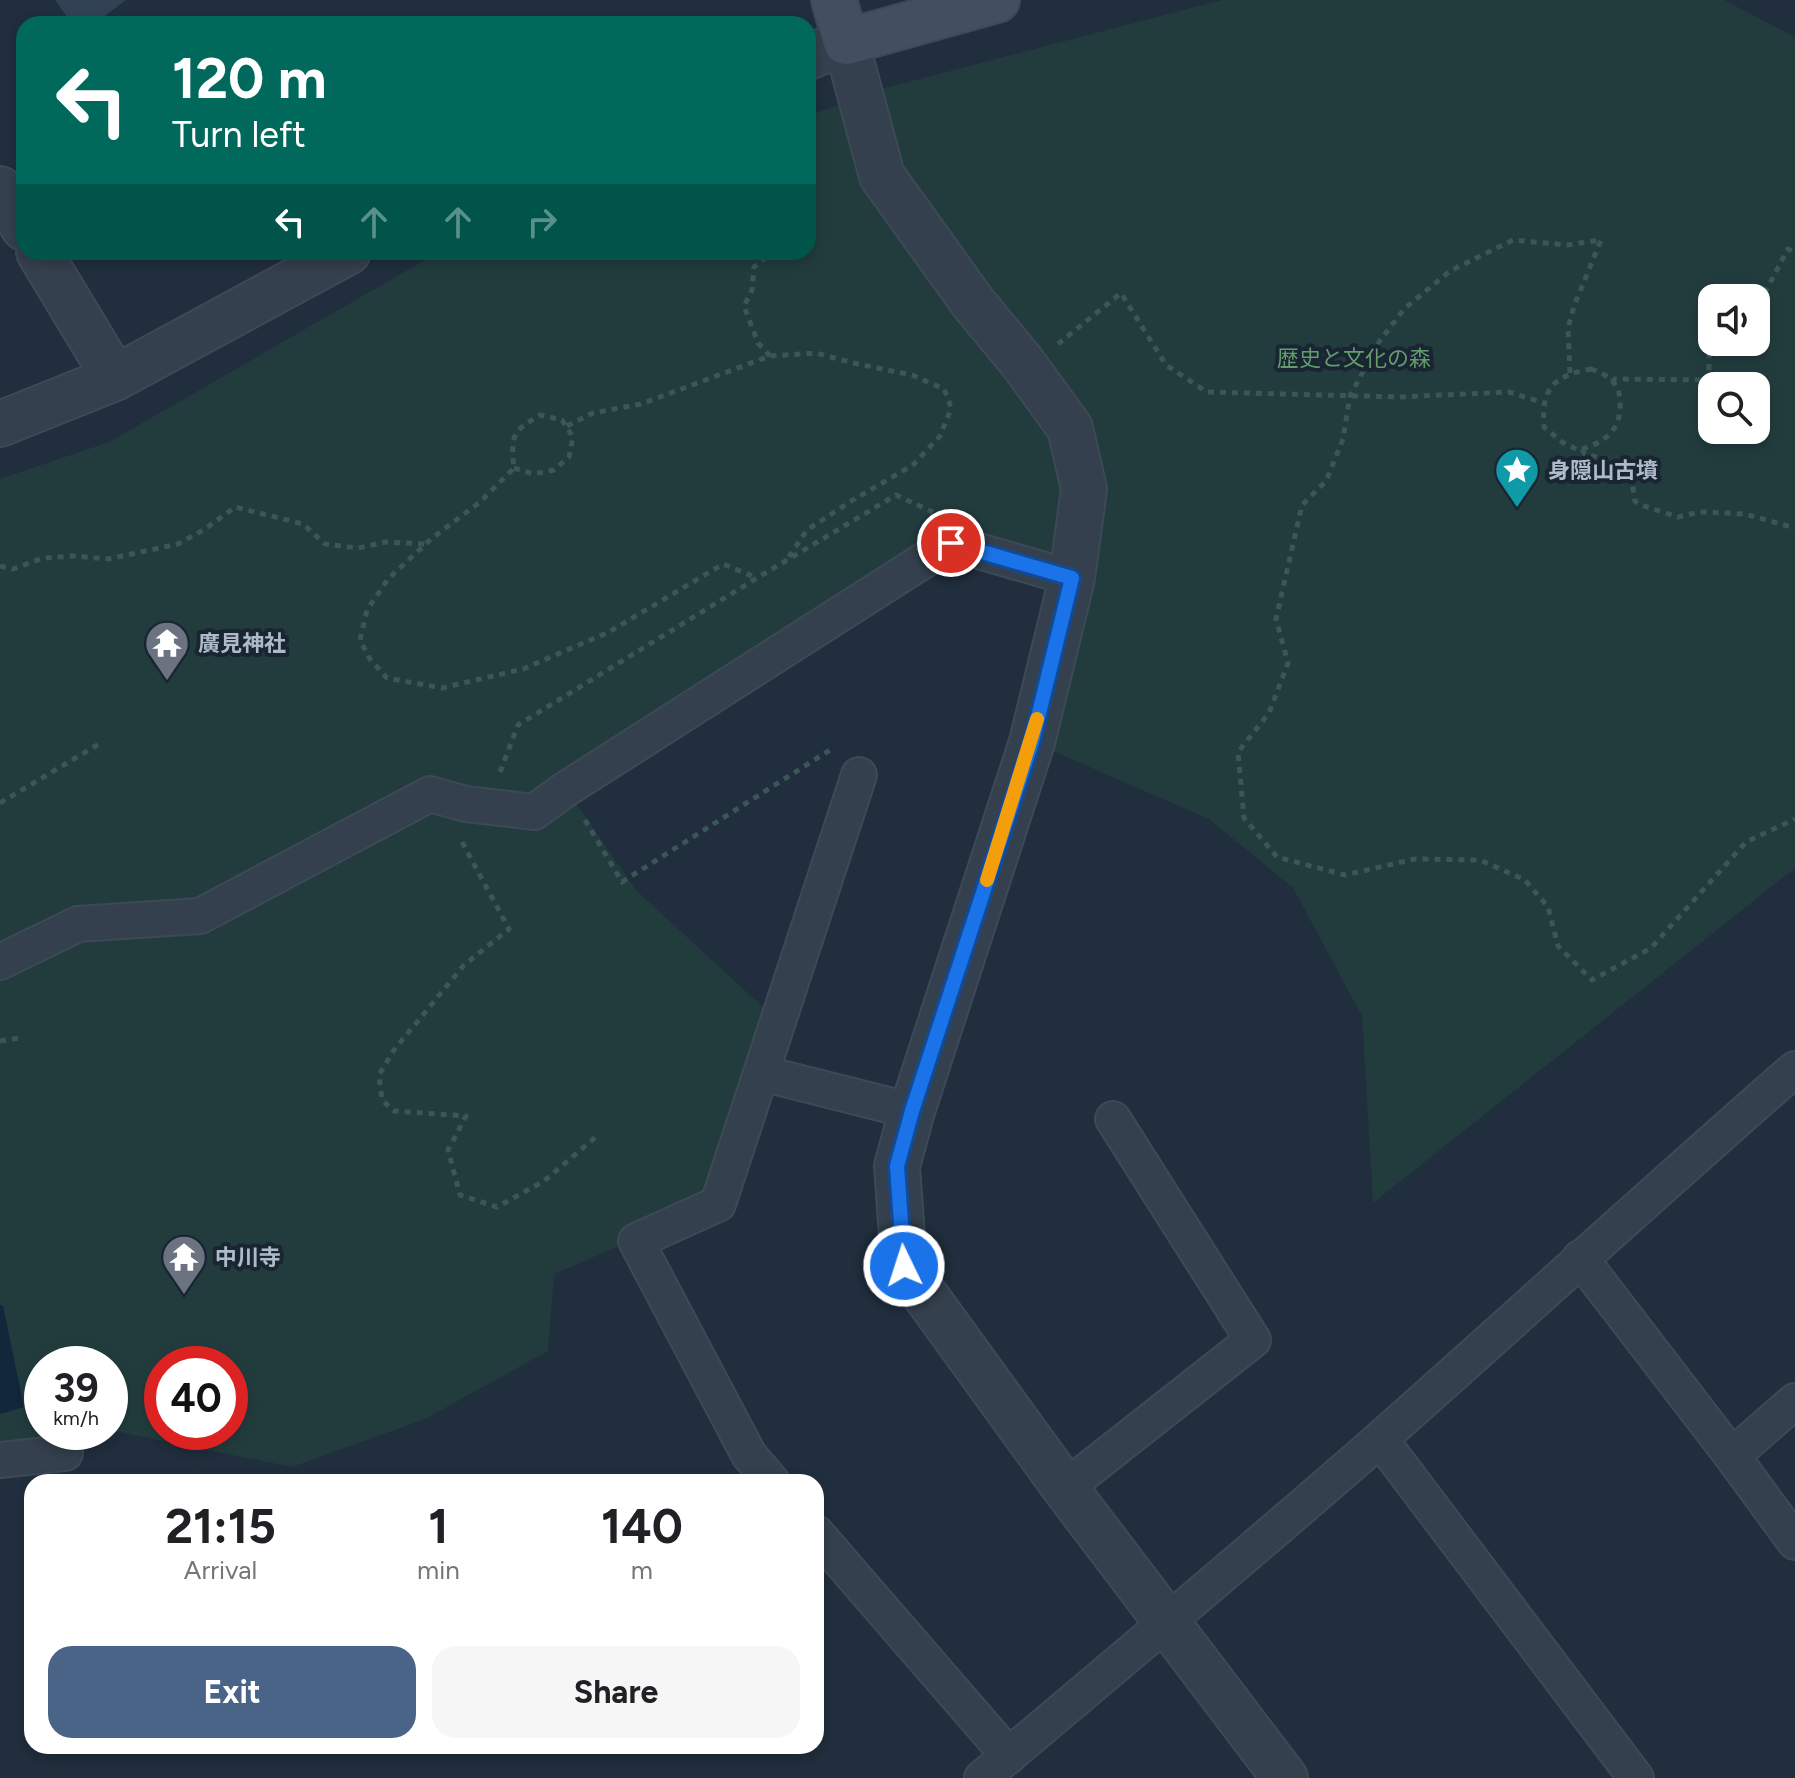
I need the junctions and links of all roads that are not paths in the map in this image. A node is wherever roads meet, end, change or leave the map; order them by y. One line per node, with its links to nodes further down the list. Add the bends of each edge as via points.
1 (834, 0): 3 (main road)
2 (997, 0): 3 (main road)
3 (827, 49): 10 (street, via 882,176 1070,428 1084,489)
4 (0, 189): 5 (street)
5 (16, 215)
6 (44, 260): 8 (street)
7 (333, 260): 8 (street)
8 (115, 378): 9 (street)
9 (0, 424)
10 (1072, 578): 12 (street, via 951,543 534,812 430,794 200,916 78,924); 15 (street, via 1032,742)
11 (859, 775): 14 (street)
12 (0, 962)
13 (1795, 1069): 17 (street)
14 (761, 1073): 15 (street); 23 (street, via 718,1204 636,1241 749,1455)
15 (912, 1111): 24 (street, via 897,1166 904,1266)
16 (1113, 1119): 24 (street, via 1253,1340)
17 (1580, 1258): 19 (street); 21 (street)
18 (1795, 1401): 21 (street)
19 (1380, 1439): 27 (street); 31 (street)
20 (65, 1453): 22 (street)
21 (1732, 1456): 26 (street)
22 (0, 1460)
23 (765, 1474)
24 (1065, 1488): 27 (street)
25 (824, 1542): 28 (street)
26 (1795, 1542)
27 (1168, 1623): 28 (street); 30 (street)
28 (1009, 1756): 29 (street)
29 (982, 1778)
30 (1285, 1778)
31 (1636, 1778)

